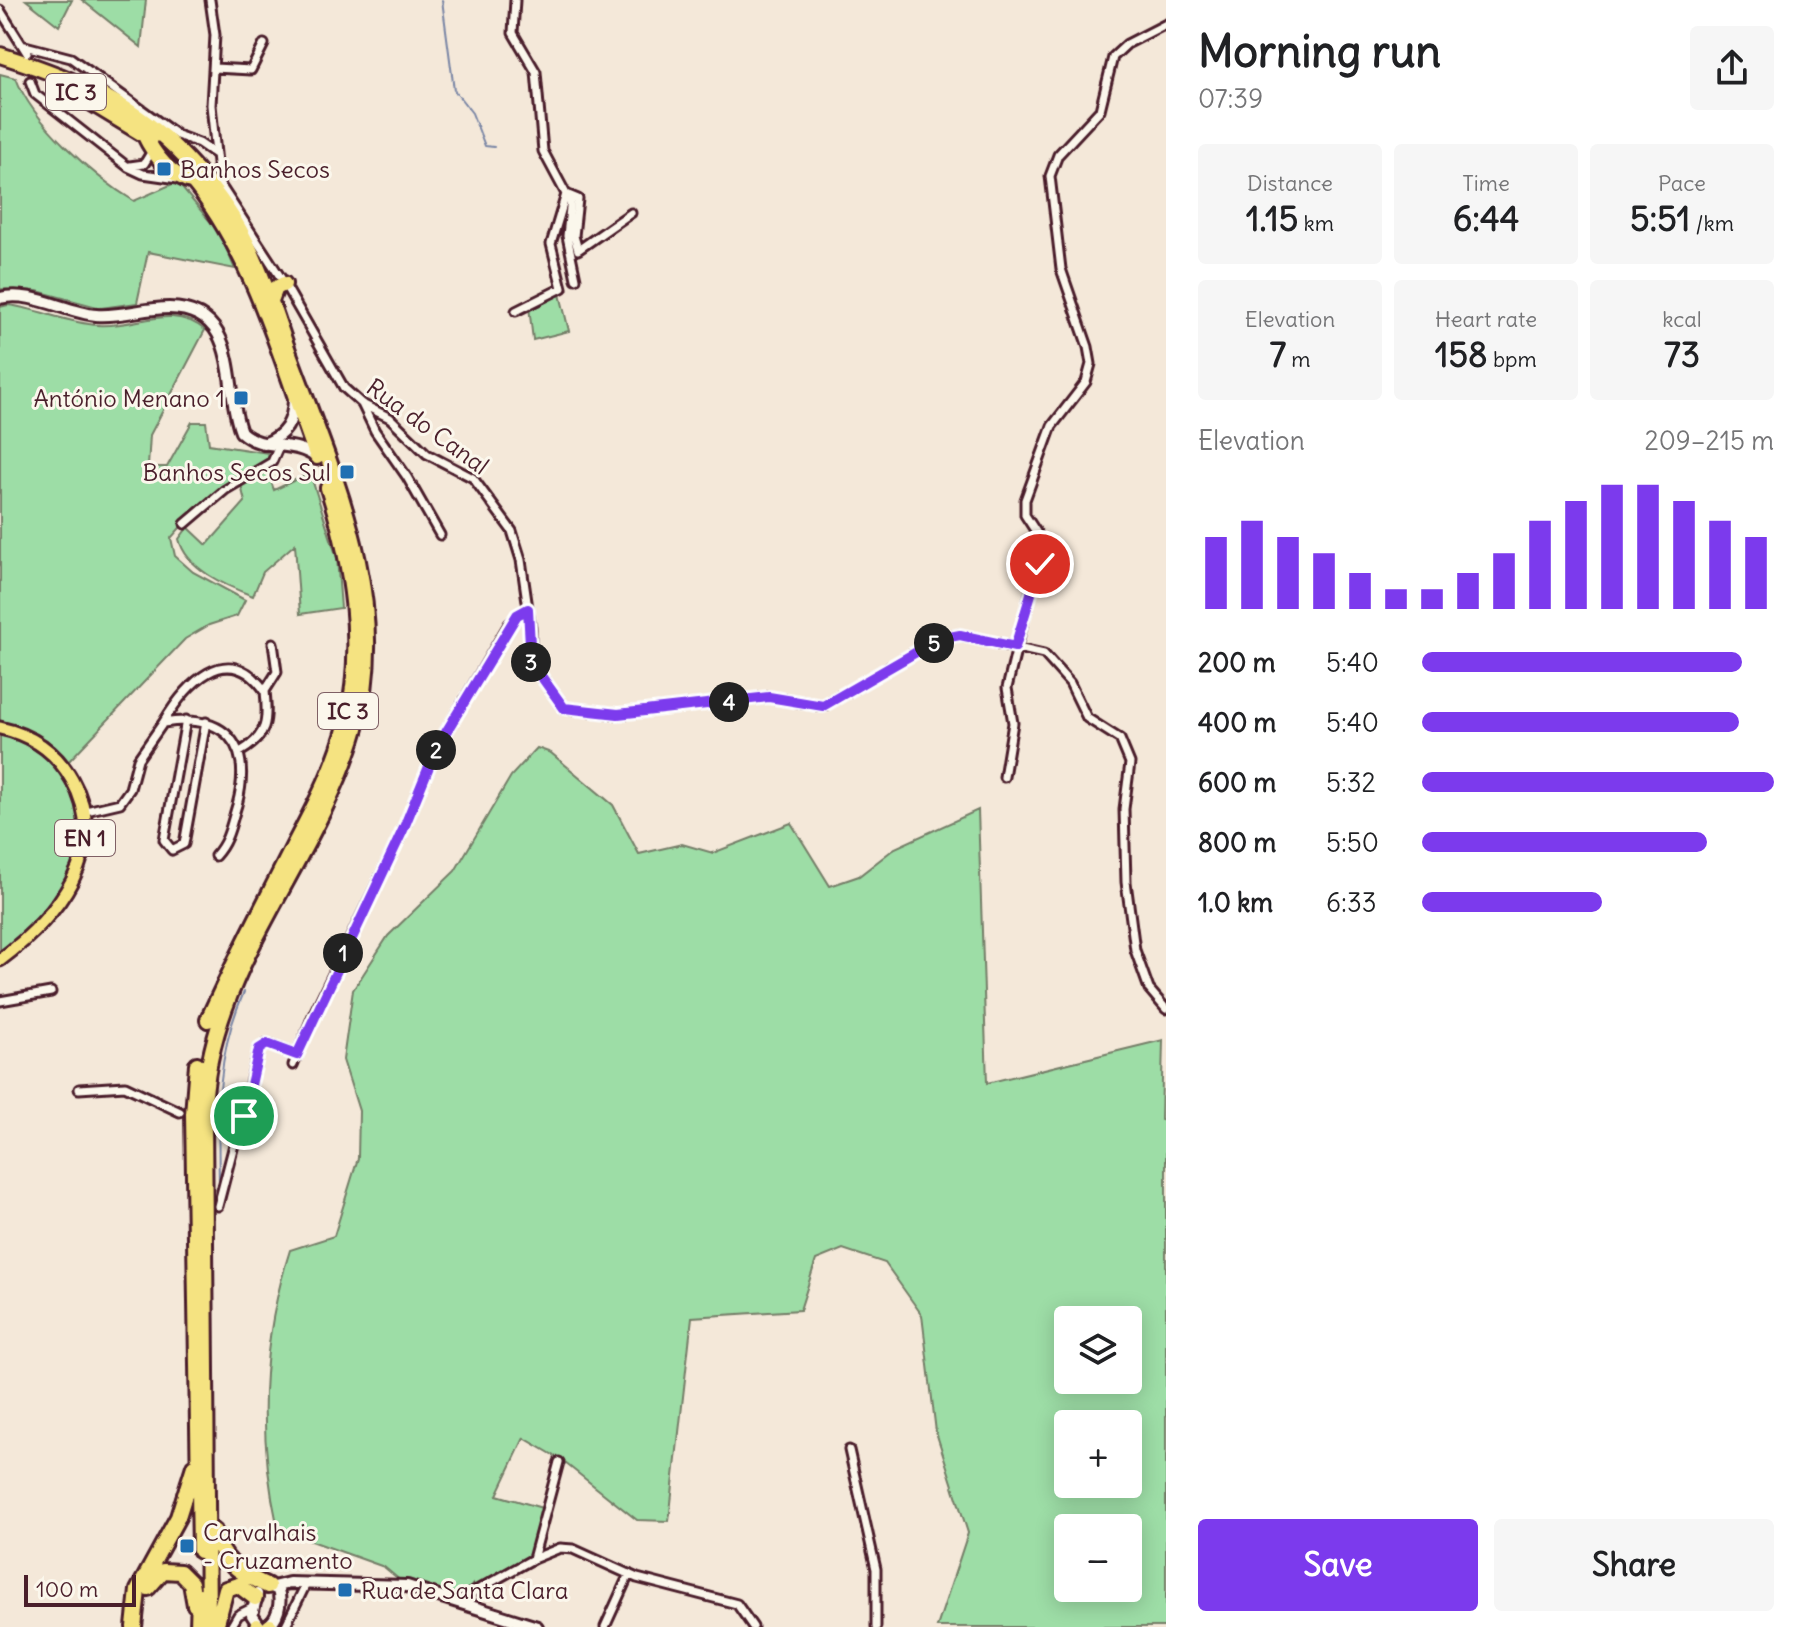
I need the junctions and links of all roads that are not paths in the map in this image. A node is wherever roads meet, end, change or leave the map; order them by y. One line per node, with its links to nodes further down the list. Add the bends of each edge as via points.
1 (210, 0): 8 (street, Rua do Canal)
2 (515, 0): 15 (street, via 513,33 536,72 543,151)
3 (0, 10): 12 (street, via 26,50 71,58 177,135)
4 (1166, 24): 32 (street, via 1113,57 1100,110 1053,164 1050,176 1061,269 1091,364 1086,382 1052,426 1025,500 1025,515 1041,549)
5 (264, 44): 8 (street, via 251,70)
6 (0, 55): 17 (highway, IC 3, via 84,84 165,139 235,222)
7 (0, 65): 10 (highway, IC 3, via 80,93)
8 (214, 68): 12 (street, Rua do Canal)
9 (30, 81): 13 (street, via 35,94)
10 (144, 134): 11 (highway); 14 (highway, IC 3)
11 (152, 151): 13 (street, via 144,164); 14 (highway)
12 (215, 154): 19 (street, Rua do Canal, via 219,183)
13 (128, 167): 14 (street)
14 (187, 181): 23 (highway, IC 3, via 226,227)
15 (569, 196): 16 (street, via 578,199 578,250); 18 (street, via 567,236); 22 (street, via 551,244 562,288)
16 (631, 213)
17 (261, 279): 19 (highway); 21 (highway, IC 3)
18 (576, 279)
19 (283, 281): 21 (highway); 24 (street, Rua do Canal, via 344,388)
20 (0, 298): 25 (street, via 35,299 76,313 171,308 195,314 215,329 227,351 241,432)
21 (270, 303): 54 (highway, IC 3, via 351,527 365,606 366,664 357,725 339,781 235,984 208,1057 204,1114)
22 (516, 311)
23 (294, 394): 25 (street, via 291,423); 27 (highway, IC 3)
24 (362, 404): 29 (street); 30 (street, Rua do Canal, via 390,418 427,454 473,478 512,531)
25 (264, 444): 26 (street)
26 (279, 446): 27 (street, via 304,448); 28 (street, via 272,462 225,490)
27 (318, 459): 51 (highway, IC 3, via 348,558 355,663 347,722 329,777 226,980 199,1054 193,1114)
28 (185, 524)
29 (440, 535)
30 (528, 609): 32 (street, Rua do Canal, via 531,662 549,692 564,708 618,714 769,697 823,706 939,639 960,635); 46 (street, via 509,624 437,747)
31 (273, 643): 33 (street, via 277,672)
32 (1015, 647): 39 (street, via 1007,688 1013,723); 45 (street, Rua do Canal, via 1044,654 1070,683 1087,718 1120,739 1130,763 1124,809 1133,937 1149,989)
33 (265, 691): 36 (street, via 242,671 215,668 202,673); 38 (street, via 267,729)
34 (186, 720): 35 (street); 35 (street, via 164,840 172,850 184,844); 36 (street)
35 (206, 722): 38 (street, via 232,739)
36 (163, 723): 40 (street, via 138,759 120,803)
37 (0, 728): 40 (main road, EN 1, via 28,737 57,757)
38 (240, 752): 41 (street, via 242,784 226,844)
39 (1004, 777)
40 (86, 811): 42 (main road, EN 1, via 83,857 65,897)
41 (215, 856)
42 (0, 960)
43 (51, 992): 44 (street)
44 (0, 1001)
45 (1166, 1009)
46 (297, 1055): 47 (street); 50 (street, via 267,1044 259,1049)
47 (293, 1065)
48 (79, 1089): 49 (street, via 125,1086)
49 (180, 1112)
50 (218, 1206)
51 (198, 1446): 62 (highway, IC 3); 65 (highway, via 178,1517 138,1590)
52 (849, 1450): 71 (street, via 876,1569)
53 (559, 1462): 55 (street)
54 (209, 1511): 58 (highway, via 225,1560); 62 (highway, IC 3)
55 (533, 1559): 56 (street, via 560,1548 573,1549); 59 (street)
56 (629, 1574): 69 (street); 70 (street, via 737,1604)
57 (303, 1584): 58 (street); 59 (street, via 407,1586); 60 (street); 67 (street)
58 (270, 1586): 60 (street); 61 (street)
59 (459, 1600): 68 (street)
60 (280, 1601): 64 (street)
61 (254, 1603): 63 (street); 63 (highway, via 238,1585 226,1589); 64 (street)
62 (202, 1624): 66 (highway, via 186,1576 172,1569 155,1577 142,1602)
63 (226, 1626): 64 (street)
64 (262, 1626)
65 (134, 1627)
66 (142, 1627)
67 (285, 1627)
68 (537, 1627)
69 (605, 1627)
70 (753, 1627)
71 (876, 1627)

